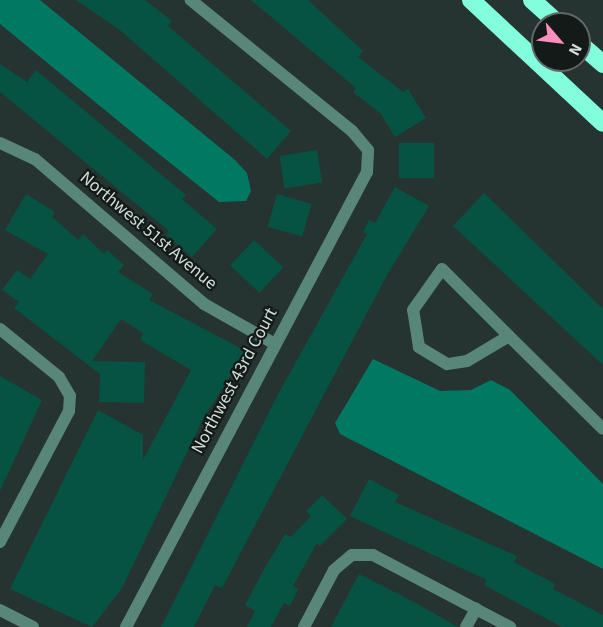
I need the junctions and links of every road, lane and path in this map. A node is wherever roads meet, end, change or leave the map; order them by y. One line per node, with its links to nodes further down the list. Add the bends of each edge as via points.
1 (191, 0): 11 (street, Northwest 43rd Court, via 368,150 367,172)
2 (471, 0): 7 (highway)
3 (532, 0): 4 (highway)
4 (546, 12)
5 (591, 54): 6 (highway)
6 (603, 64)
7 (603, 123)
8 (0, 143): 11 (street, Northwest 51st Avenue, via 35,159 204,304)
9 (0, 329): 13 (street, via 59,377 70,396 69,411)
10 (509, 336): 10 (street, via 442,270 413,310 419,347 447,364 467,361); 12 (street)
11 (275, 344): 17 (street, Northwest 43rd Court)
12 (603, 429)
13 (0, 542)
14 (476, 609): 18 (street, via 373,555 352,555 334,570); 19 (street); 20 (street)
15 (0, 610): 16 (street)
16 (33, 627)
17 (126, 627)
18 (304, 627)
19 (466, 627)
20 (510, 627)

